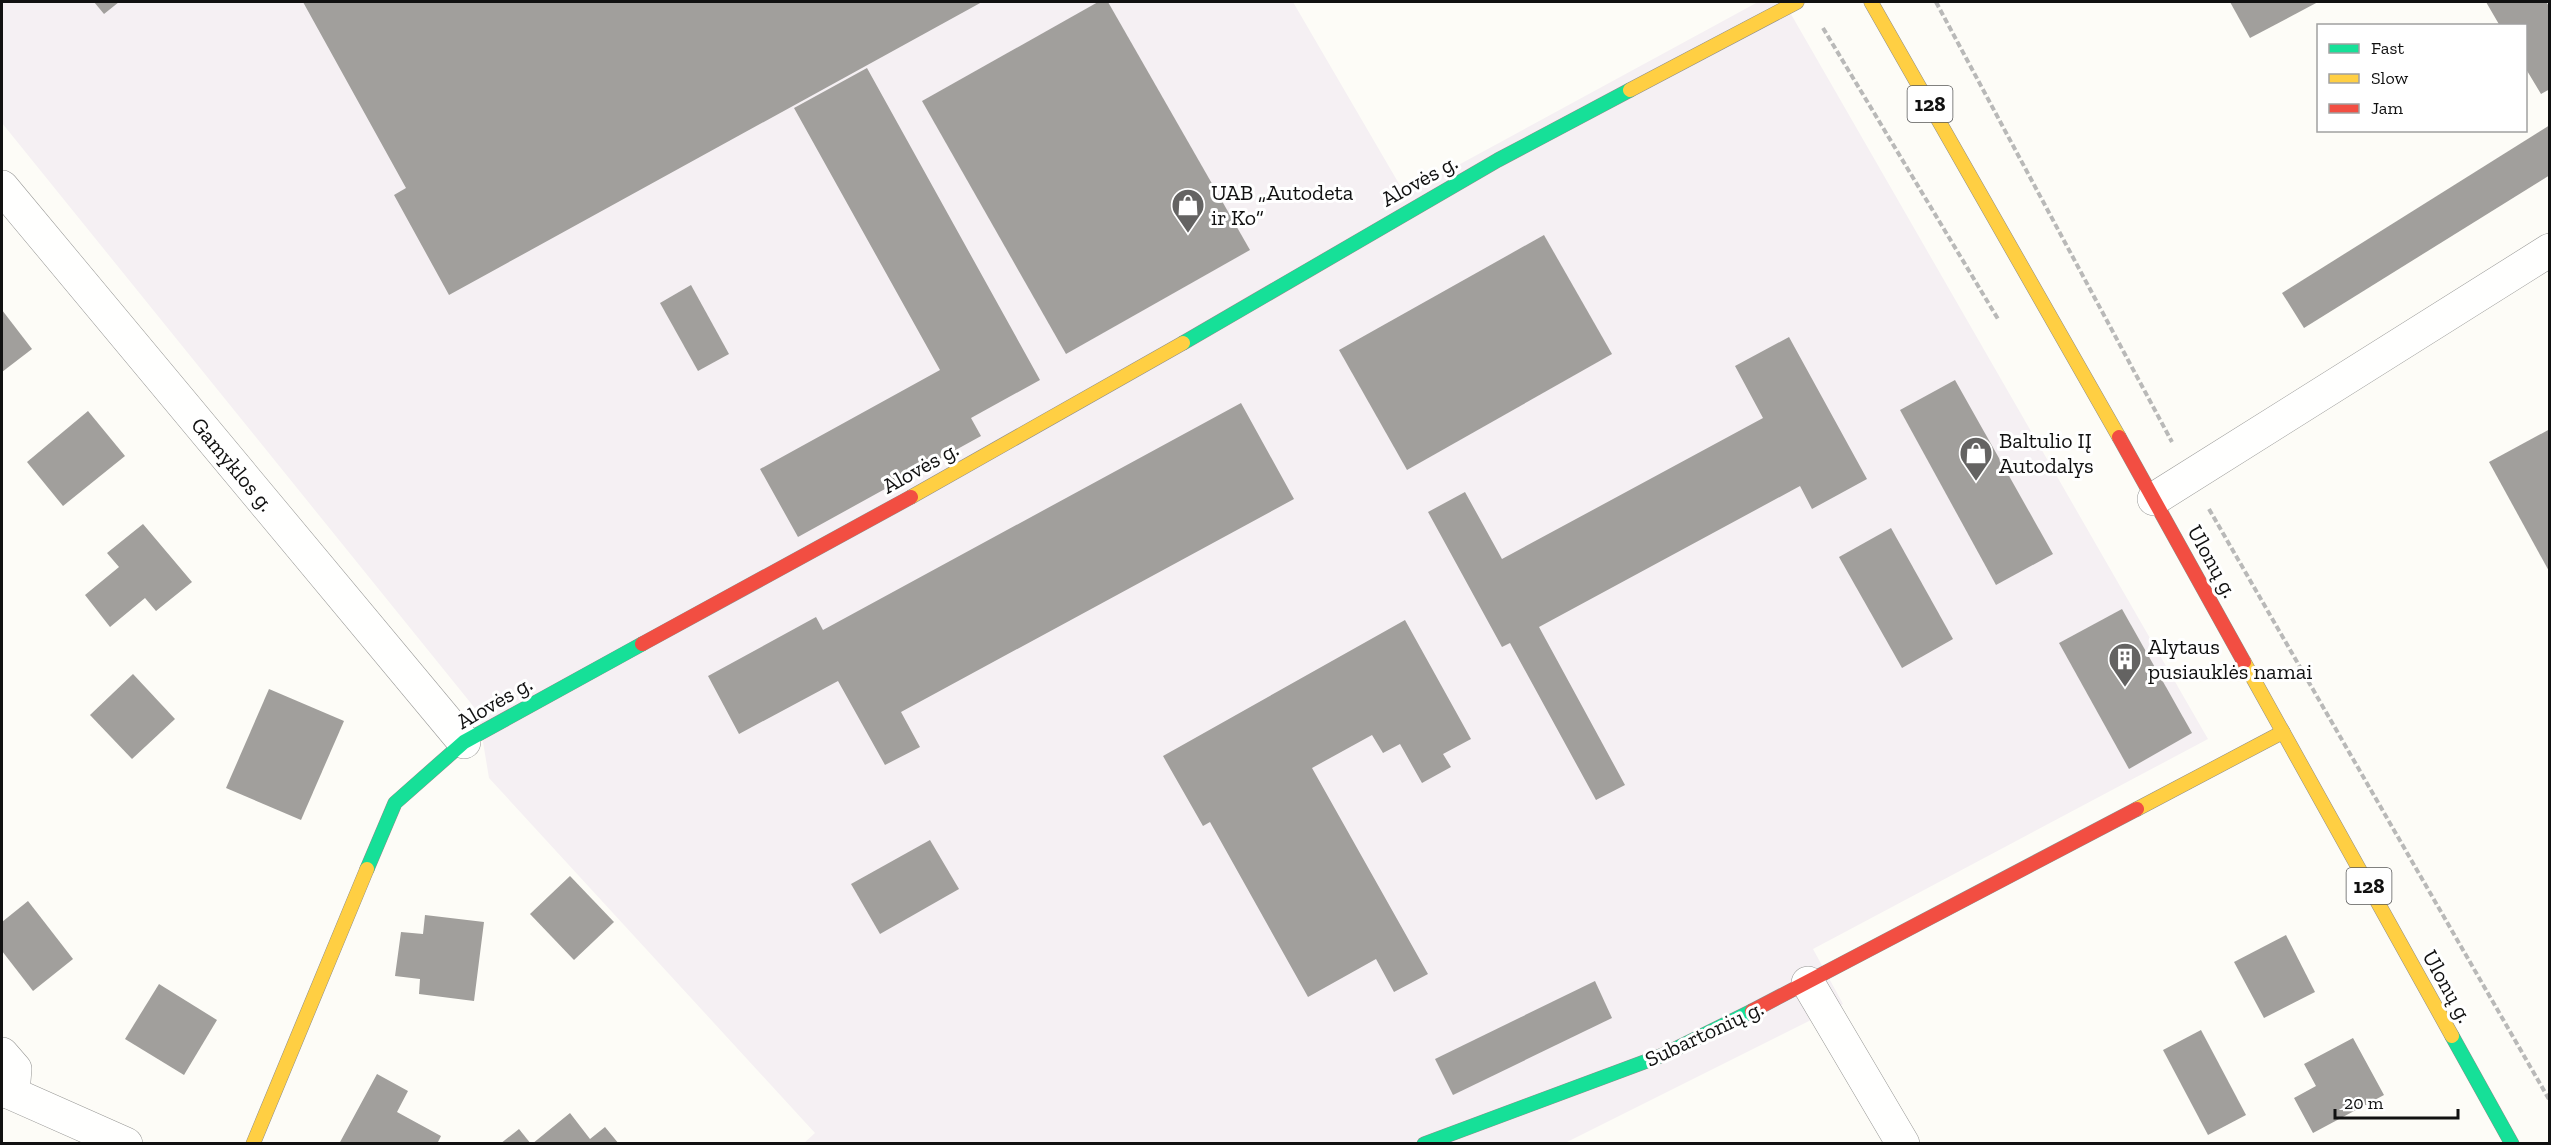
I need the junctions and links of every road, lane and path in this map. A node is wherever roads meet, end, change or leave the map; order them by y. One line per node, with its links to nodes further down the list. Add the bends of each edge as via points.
1 (1797, 2): 11 (street, Alovės g., via 1498,160 1036,428)
2 (1871, 2): 9 (street, Ulonų g. / 128)
3 (1936, 2): 8 (path)
4 (1819, 22): 7 (path)
5 (2, 187): 11 (street, Gamyklos g.)
6 (2550, 250): 8 (street)
7 (1998, 319)
8 (2190, 475): 9 (street); 15 (path)
9 (2154, 499): 10 (street, Ulonų g. / 128)
10 (2283, 732): 12 (street, Subartonių g.); 20 (street, Ulonų g. / 128)
11 (464, 742): 17 (street, Alovės g., via 395,803)
12 (1808, 983): 18 (street, Subartonių g., via 1663,1055); 19 (street)
13 (2, 1054): 14 (street, via 15,1069 14,1080)
14 (5, 1090): 16 (street)
15 (2550, 1101)
16 (126, 1143)
17 (253, 1143)
18 (1424, 1143)
19 (1903, 1143)
20 (2512, 1143)

